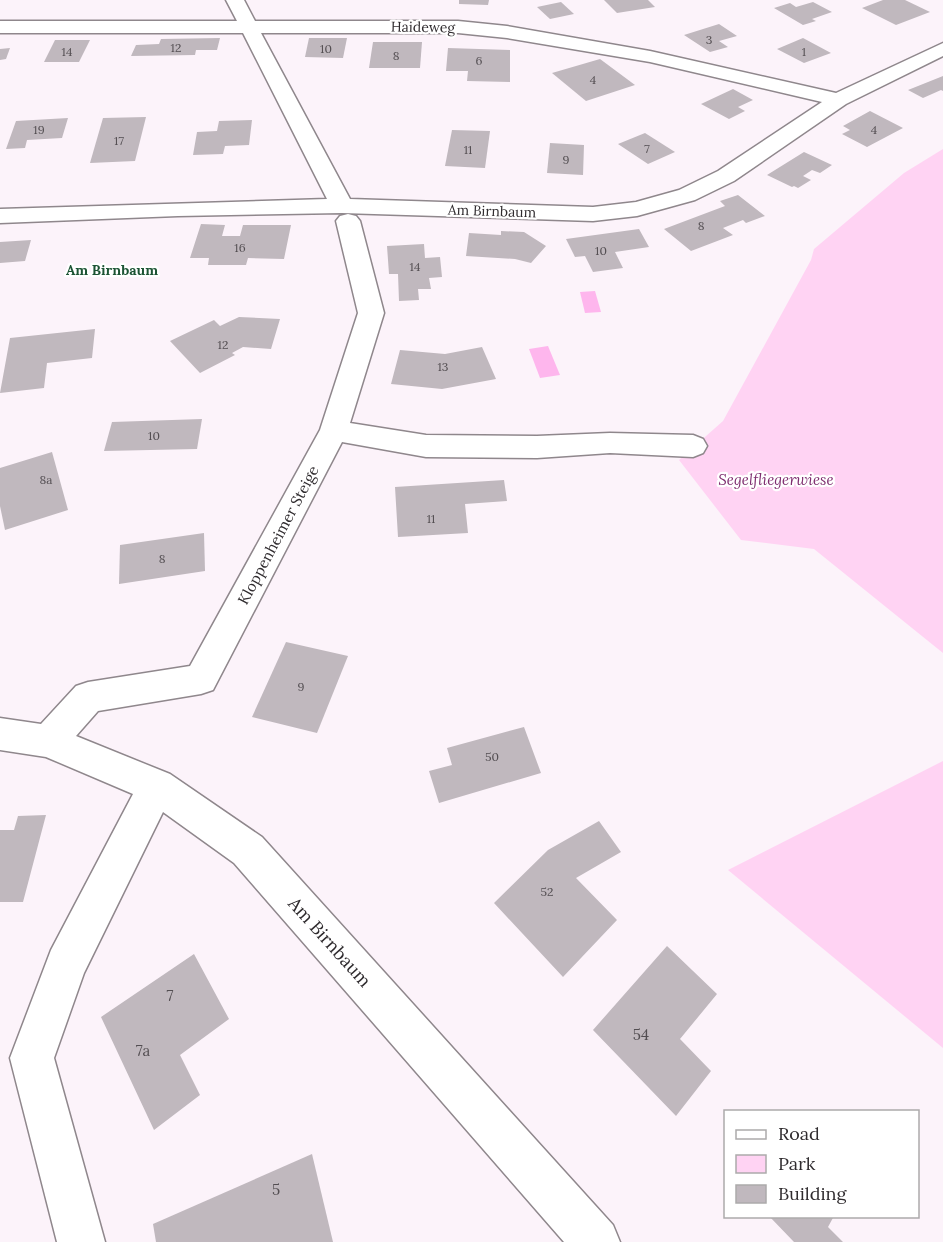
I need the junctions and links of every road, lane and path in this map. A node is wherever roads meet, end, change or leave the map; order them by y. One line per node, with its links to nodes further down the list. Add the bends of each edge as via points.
1 (235, 0): 2 (street, Kloppenheimer Steige)
2 (247, 26): 3 (street, Haideweg); 5 (street, Haideweg, via 458,27 521,32 601,46); 6 (street, Kloppenheimer Steige)
3 (0, 27)
4 (943, 49): 5 (street, Am Birnbaum)
5 (839, 100): 6 (street, Am Birnbaum, via 726,176 687,195 637,209 593,214)
6 (345, 214): 7 (street, Am Birnbaum, via 178,209); 8 (street, Kloppenheimer Steige, via 371,313)
7 (0, 216)
8 (334, 430): 9 (street, via 426,446); 11 (street, Kloppenheimer Steige, via 201,679 88,697)
9 (693, 446)
10 (0, 734): 11 (street, Am Birnbaum)
11 (48, 741): 12 (street, Am Birnbaum)
12 (157, 786): 13 (street, via 66,965 32,1058); 14 (street, Am Birnbaum, via 248,850)
13 (81, 1242)
14 (596, 1242)

